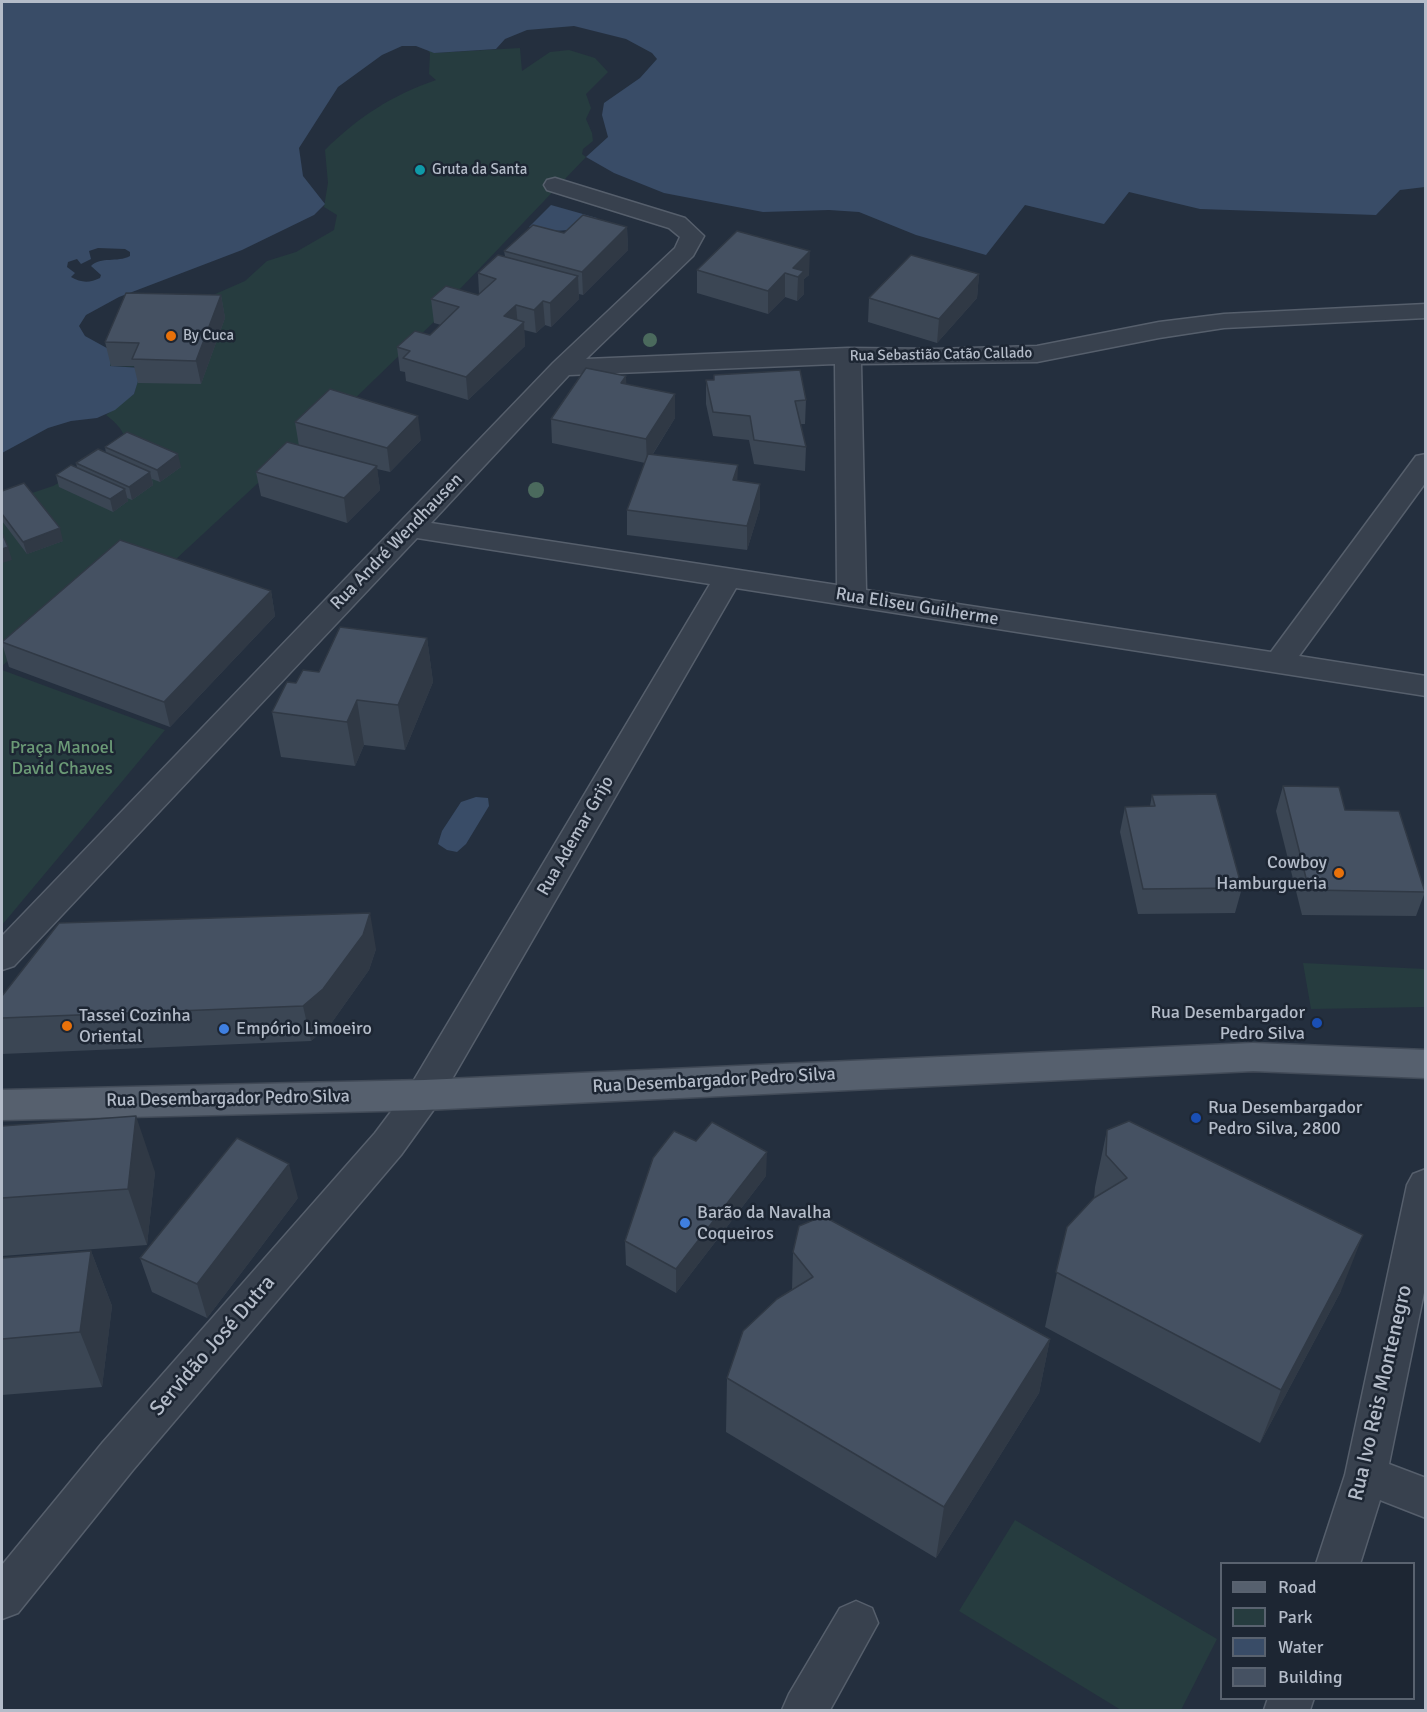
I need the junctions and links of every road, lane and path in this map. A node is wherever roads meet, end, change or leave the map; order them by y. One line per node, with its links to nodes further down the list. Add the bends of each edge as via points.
1 (555, 185): 4 (street, Rua André Wendhausen, via 677,223 692,236 685,251)
2 (1425, 311): 3 (street, Rua Sebastião Catão Callado, via 1224,321 1037,354)
3 (848, 356): 4 (street, Rua Sebastião Catão Callado); 8 (street)
4 (562, 368): 6 (street, Rua André Wendhausen)
5 (1425, 462): 9 (street)
6 (410, 528): 7 (street, Rua Eliseu Guilherme); 11 (street, Rua André Wendhausen)
7 (728, 578): 8 (street, Rua Eliseu Guilherme); 13 (street, Rua Ademar Grijo)
8 (852, 597): 9 (street, Rua Eliseu Guilherme)
9 (1279, 663): 10 (street, Rua Eliseu Guilherme)
10 (1425, 686)
11 (2, 957)
12 (1425, 1064): 13 (main road, Rua Desembargador Pedro Silva, via 1253,1057)
13 (424, 1095): 14 (main road, Rua Desembargador Pedro Silva); 19 (street, Servidão José Dutra, via 388,1144 118,1456)
14 (2, 1105)
15 (1425, 1185): 16 (street, Rua Ivo Reis Montenegro)
16 (1366, 1475): 17 (street); 18 (street, Rua Ivo Reis Montenegro)
17 (1425, 1498)
18 (1338, 1562)
19 (2, 1598)
20 (856, 1623): 21 (street)
21 (805, 1710)

